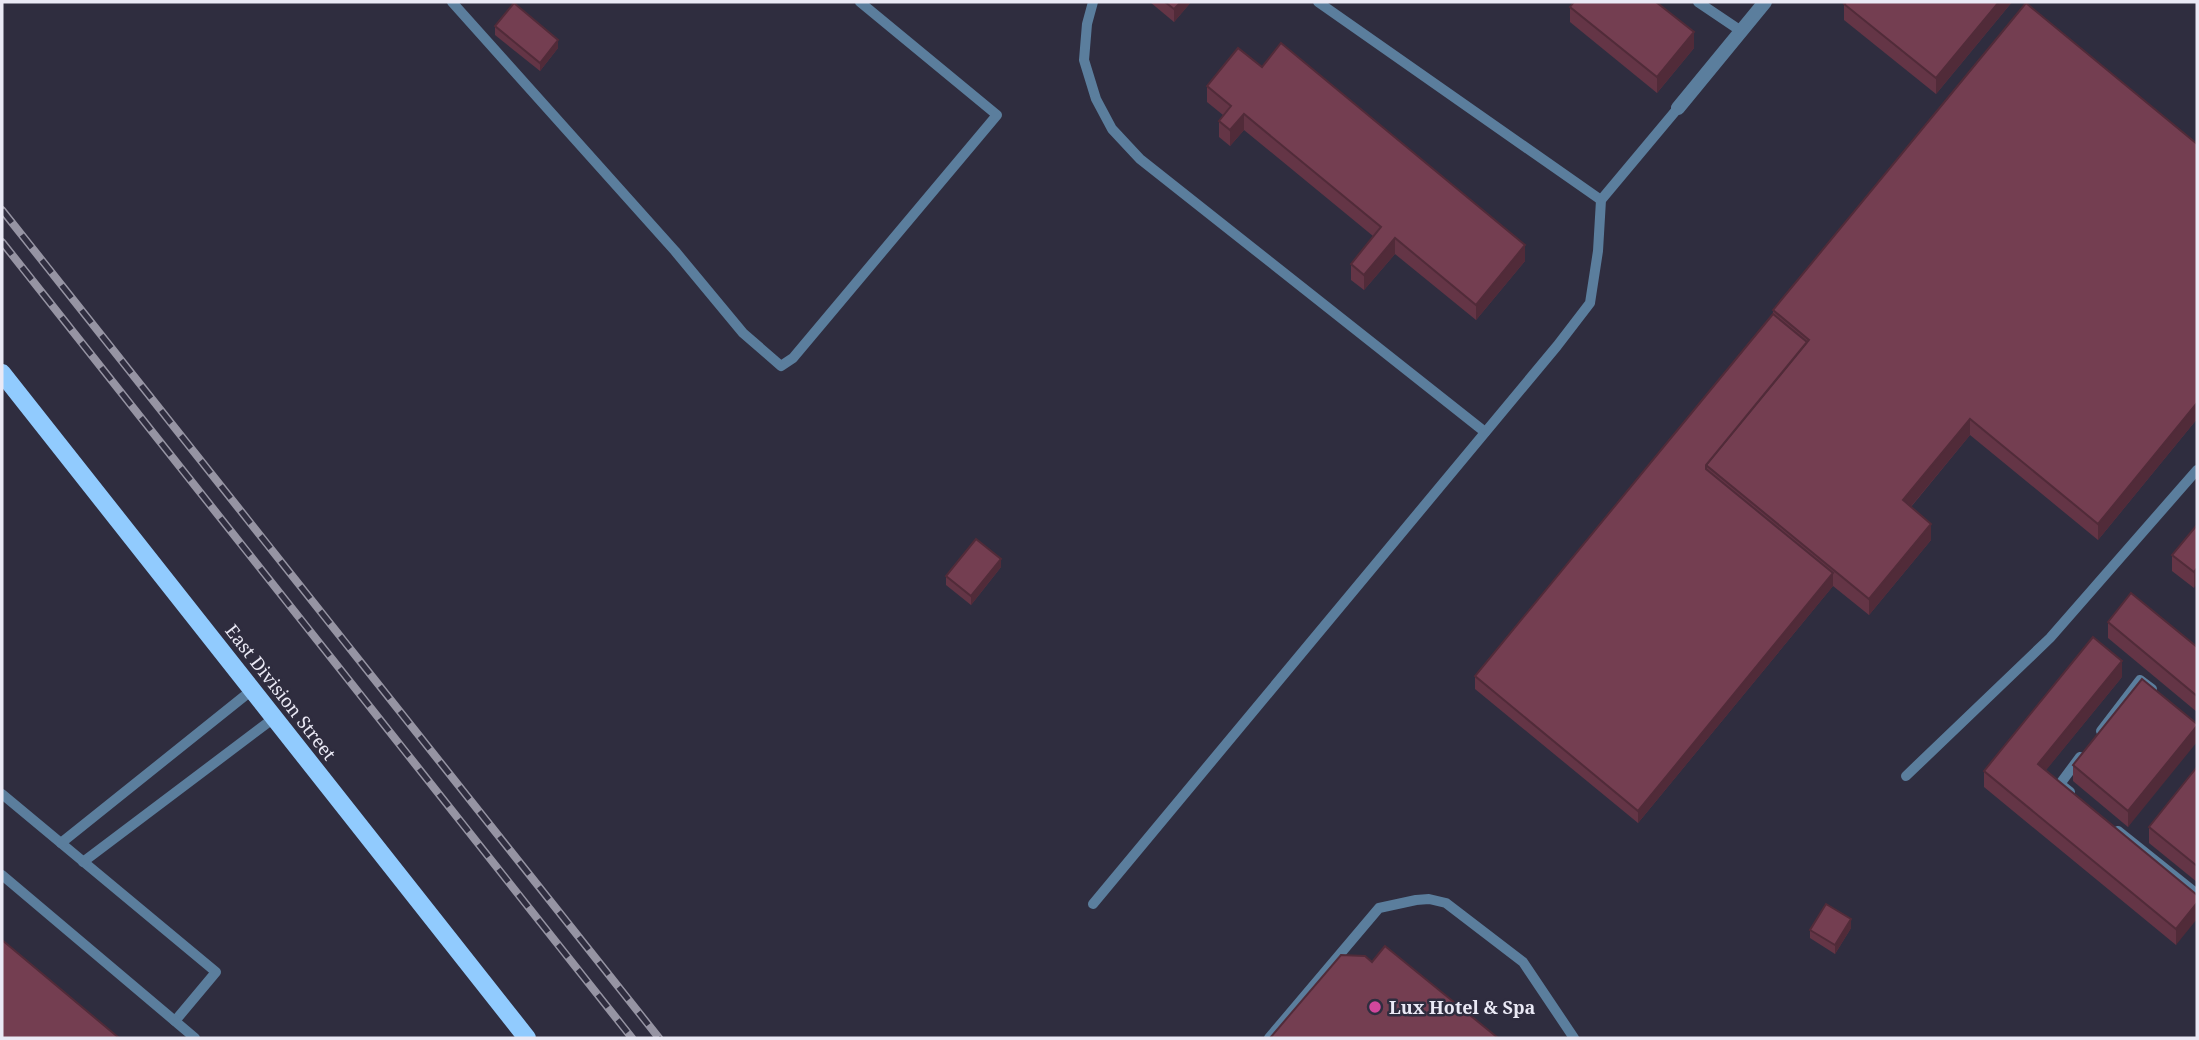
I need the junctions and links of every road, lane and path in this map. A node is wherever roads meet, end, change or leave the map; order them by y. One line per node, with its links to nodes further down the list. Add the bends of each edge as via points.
1 (452, 2): 2 (lane, via 676,251 743,333 781,366 793,358 997,115)
2 (860, 2)
3 (1093, 2): 11 (lane, via 1084,60 1096,99 1112,129 1140,159)
4 (1318, 2): 9 (lane)
5 (1698, 2): 7 (lane)
6 (1765, 2): 7 (street)
7 (1741, 31): 8 (street)
8 (1678, 108): 9 (lane)
9 (1601, 200): 11 (lane, via 1590,303)
10 (2, 373): 13 (main road, East Division Street)
11 (1485, 432): 26 (lane)
12 (2197, 470): 18 (lane, via 2050,638)
13 (252, 690): 15 (main road, East Division Street); 22 (lane)
14 (2159, 695): 16 (lane, via 2140,680)
15 (274, 718): 23 (lane); 27 (main road, East Division Street)
16 (2092, 742)
17 (2084, 753): 20 (lane, via 2060,784)
18 (1906, 776)
19 (2, 794): 22 (lane)
20 (2081, 801)
21 (2113, 826): 25 (lane)
22 (61, 843): 23 (lane)
23 (83, 862): 28 (lane, via 216,972)
24 (2, 875): 28 (lane)
25 (2197, 894)
26 (1093, 904)
27 (499, 1002): 30 (main road); 31 (main road, East Division Street)
28 (175, 1021): 29 (lane)
29 (195, 1038)
30 (510, 1038)
31 (527, 1038)
32 (1269, 1038): 33 (lane, via 1379,908 1429,899 1446,902 1523,962)
33 (1574, 1038)

